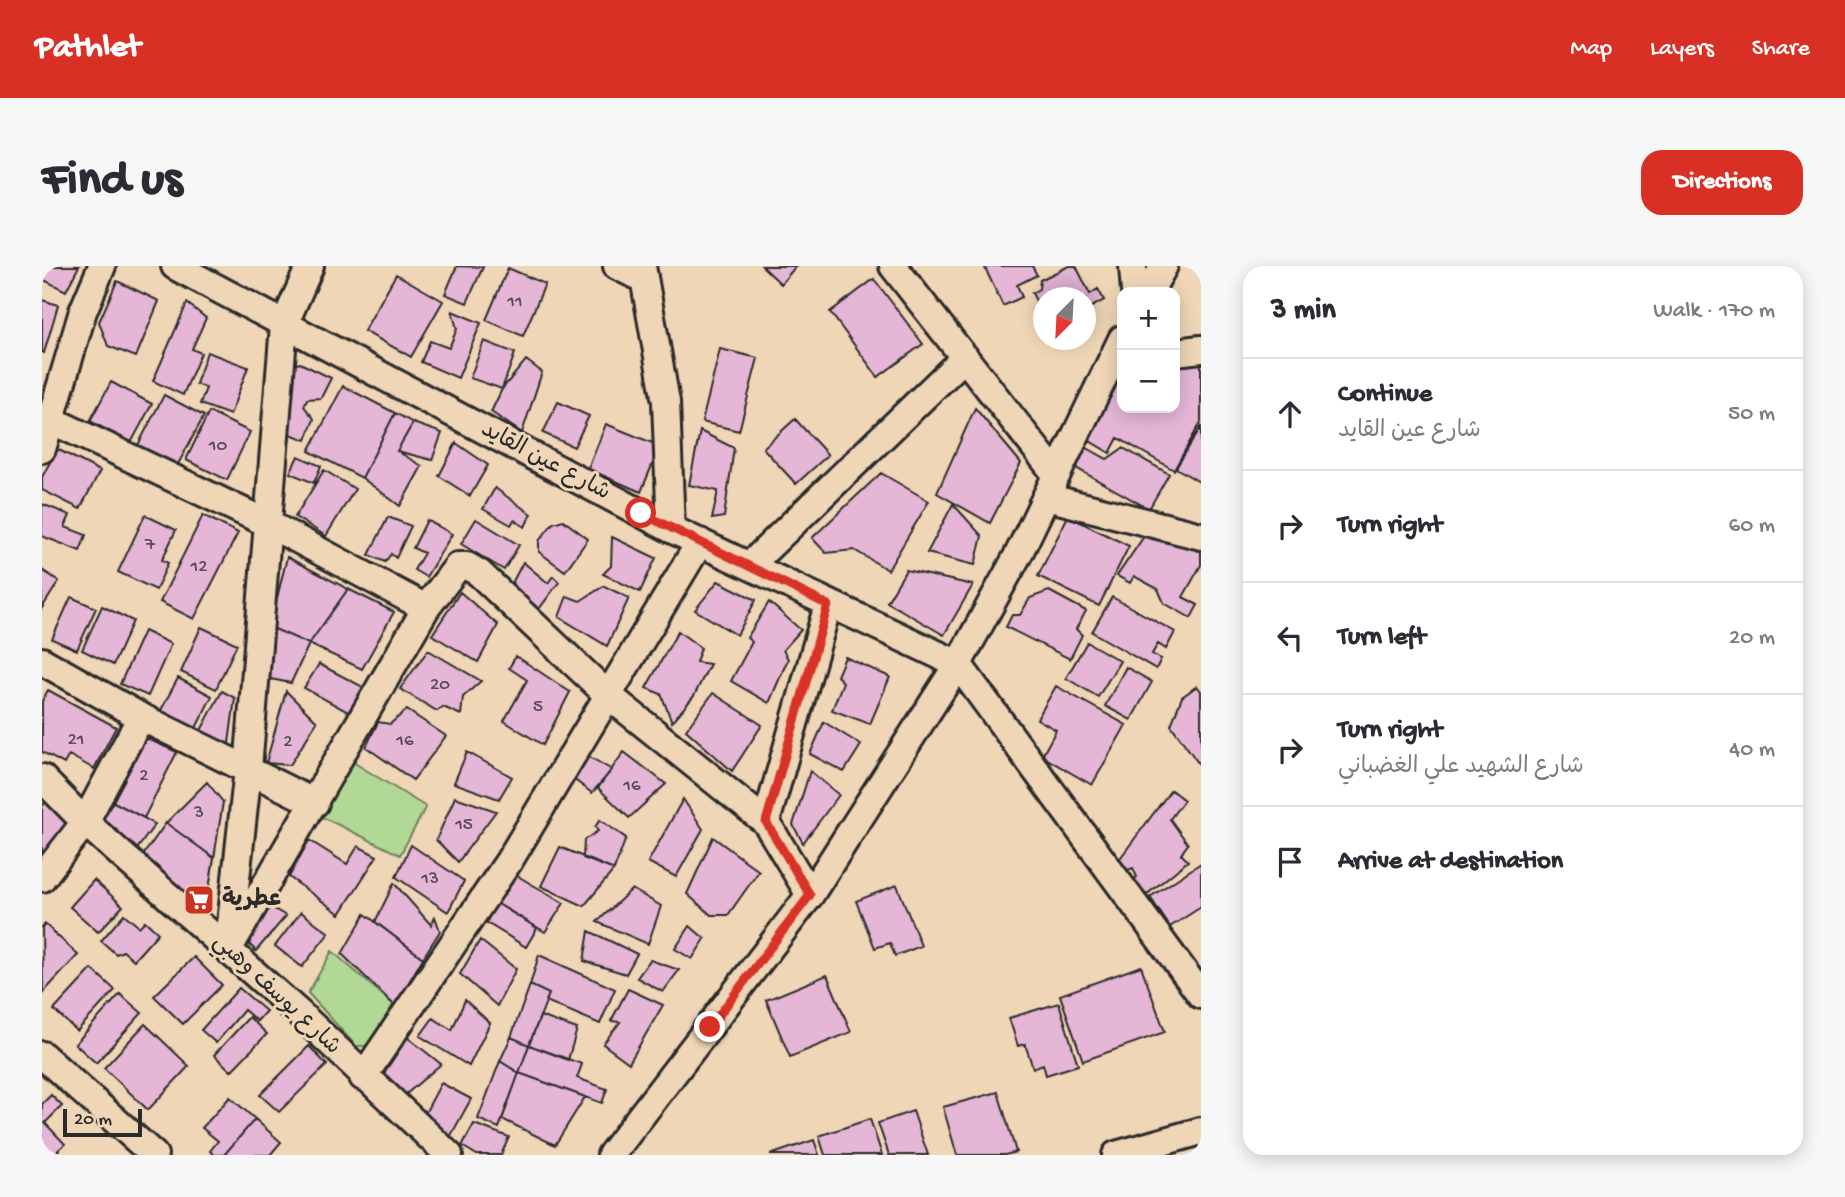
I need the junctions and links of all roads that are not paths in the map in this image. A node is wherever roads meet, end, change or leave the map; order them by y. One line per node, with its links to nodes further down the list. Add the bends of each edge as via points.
1 (102, 266): 16 (street, via 83,311)
2 (176, 266): 11 (street, شارع عين القايد)
3 (310, 266): 11 (street)
4 (617, 266): 8 (street)
5 (893, 266): 15 (street)
6 (1133, 266): 9 (street)
7 (1164, 266): 10 (street)
8 (643, 273): 20 (street, via 667,402)
9 (1135, 287)
10 (1152, 287)
11 (284, 326): 19 (street); 20 (street, شارع عين القايد)
12 (1201, 349): 13 (street)
13 (1180, 351)
14 (1117, 355): 18 (street)
15 (965, 357): 18 (street); 23 (street)
16 (51, 420): 17 (street); 19 (street)
17 (42, 449)
18 (1051, 485): 21 (street); 27 (street)
19 (267, 523): 25 (street); 30 (street)
20 (671, 529): 22 (street, شارع عين القايد)
21 (1201, 536)
22 (699, 542): 23 (street, شارع عين القايد); 28 (street)
23 (750, 565): 24 (street, شارع عين القايد)
24 (828, 605): 27 (street, شارع عين القايد); 34 (street)
25 (426, 608): 28 (street, via 447,576 457,566 467,566); 32 (street)
26 (42, 661): 29 (street)
27 (958, 664): 36 (street); 38 (street)
28 (609, 696): 34 (street); 40 (street, via 509,861)
29 (141, 717): 30 (street); 33 (street)
30 (248, 769): 32 (street); 37 (street)
31 (42, 778): 33 (street, شارع يوسف وهبي)
32 (315, 803): 37 (street)
33 (85, 822): 35 (street); 37 (street, شارع يوسف وهبي)
34 (766, 822): 36 (street)
35 (42, 878)
36 (810, 895): 45 (street)
37 (228, 950): 40 (street, شارع يوسف وهبي)
38 (1201, 995)
39 (42, 1055): 43 (street)
40 (363, 1076): 44 (street, شارع يوسف وهبي)
41 (1201, 1132): 42 (street)
42 (1126, 1154)
43 (155, 1155)
44 (449, 1155)
45 (611, 1155)

